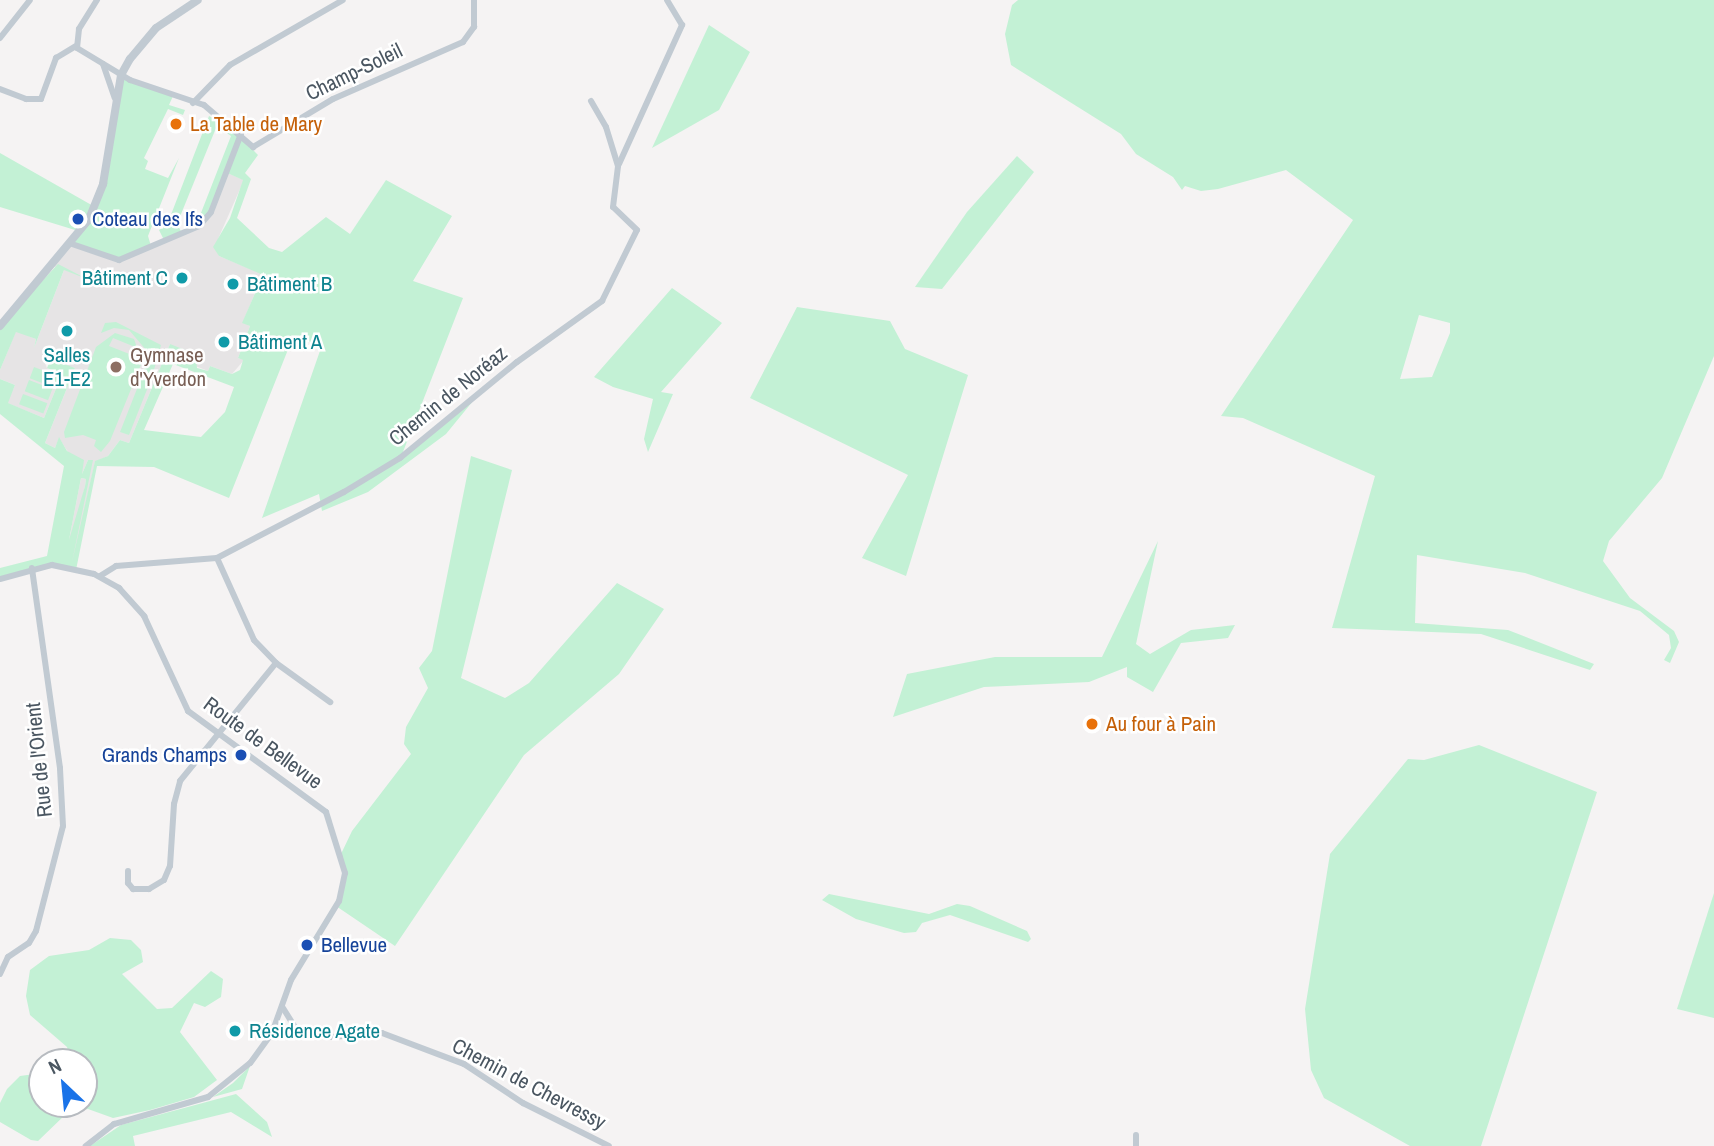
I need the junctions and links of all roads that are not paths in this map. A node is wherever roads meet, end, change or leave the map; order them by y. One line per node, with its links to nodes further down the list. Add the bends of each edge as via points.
1 (30, 0): 7 (street)
2 (97, 0): 8 (street, via 79,29)
3 (198, 0): 10 (street, via 156,27)
4 (343, 0): 14 (street, via 230,65)
5 (474, 0): 15 (street, Champ-Soleil, via 474,27 463,42 333,99 253,147)
6 (667, 0): 16 (street, via 682,25)
7 (0, 38)
8 (76, 46): 9 (street, Champ-Soleil); 11 (street, via 56,58 41,99 26,99)
9 (103, 64): 10 (street, Champ-Soleil); 12 (street)
10 (121, 75): 12 (street); 14 (street, Champ-Soleil)
11 (0, 89)
12 (116, 98): 17 (street, via 99,196)
13 (591, 101): 16 (street, Chemin de Noréaz, via 606,127)
14 (193, 103): 15 (street, Champ-Soleil, via 204,105)
15 (241, 134): 17 (street, via 211,212 200,226 119,260)
16 (618, 166): 19 (street, Chemin de Noréaz, via 613,207 637,230 603,302 517,362 400,458)
17 (72, 244): 18 (street)
18 (0, 326)
19 (217, 558): 21 (street, Chemin de Noréaz, via 116,566); 23 (street, via 254,640)
20 (32, 568): 21 (street, Route de Bellevue, via 60,566); 22 (street, Route de Bellevue); 27 (street, Rue de l'Orient, via 60,768 63,826 36,931 29,943 8,957)
21 (100, 576): 25 (street, Route de Bellevue, via 140,610 188,711)
22 (0, 579)
23 (276, 663): 24 (street); 25 (street)
24 (330, 702)
25 (220, 736): 26 (street, via 177,788 167,876 154,887 138,890 129,886); 28 (street, Route de Bellevue, via 321,806 333,825 341,854 345,873 342,894 296,968)
26 (128, 871)
27 (0, 974)
28 (283, 1008): 30 (street, Route de Bellevue, via 258,1054 214,1093 184,1107 114,1124); 31 (street, Chemin de Chevressy, via 297,1030 332,1037 382,1032 464,1064 523,1103)
29 (1136, 1135): 32 (street)
30 (86, 1146)
31 (609, 1146)
32 (1136, 1146)

